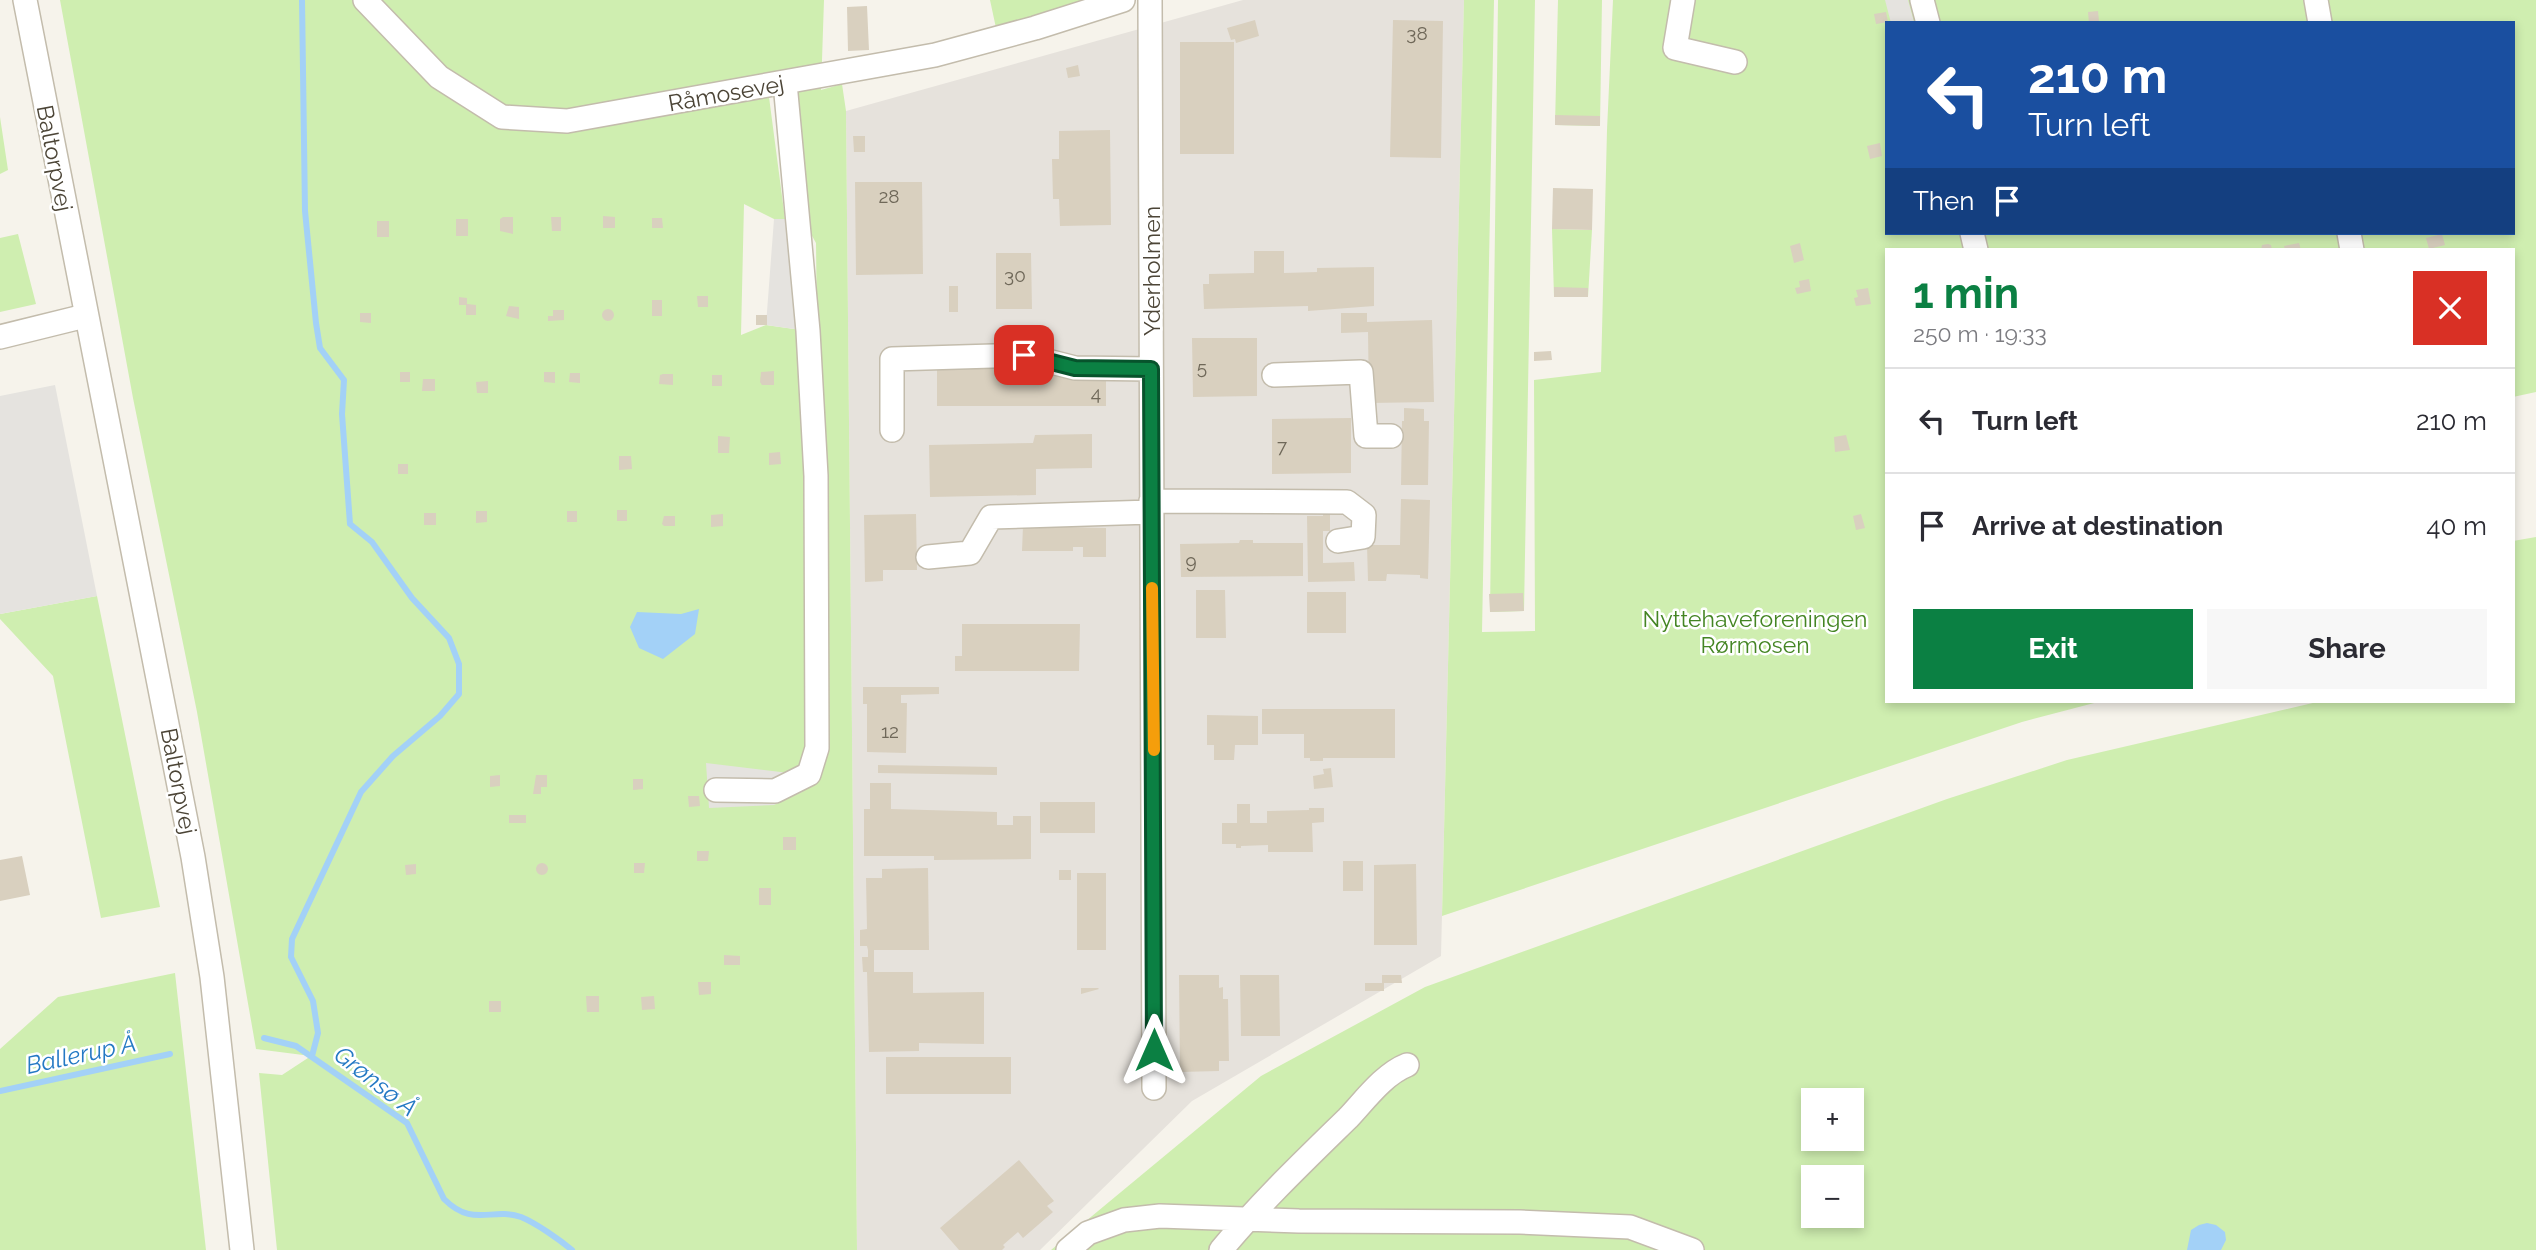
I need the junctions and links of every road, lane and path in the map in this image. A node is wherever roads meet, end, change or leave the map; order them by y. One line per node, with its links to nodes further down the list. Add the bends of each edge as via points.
1 (25, 0): 12 (street, Baltorpvej)
2 (365, 0): 11 (street, Råmosevej, via 439,77 502,117 567,121)
3 (1123, 0): 11 (street, Råmosevej, via 935,55)
4 (1150, 0): 14 (street, Yderholmen)
5 (1683, 0): 10 (street, via 1675,48)
6 (1922, 0): 8 (street)
7 (2316, 0): 9 (street)
8 (1927, 21)
9 (2320, 21)
10 (1735, 62)
11 (785, 83): 21 (street, via 816,476 817,748 809,774 775,791)
12 (85, 316): 13 (street); 25 (street, Baltorpvej, via 193,857 212,977)
13 (0, 337)
14 (1151, 369): 16 (street, via 1075,368 1024,355 892,359); 18 (street, Yderholmen)
15 (1274, 375): 17 (street, via 1361,372 1366,436)
16 (892, 430)
17 (1391, 436)
18 (1151, 506): 19 (street, via 1347,502 1364,515 1363,537); 20 (street, via 991,517 970,553); 23 (street, Yderholmen)
19 (1338, 541)
20 (928, 557)
21 (716, 790)
22 (1408, 1065): 24 (street, via 1391,1074)
23 (1154, 1088)
24 (1246, 1219): 26 (street, via 1160,1216 1124,1220 1088,1233); 27 (street); 28 (street, via 1630,1227)
25 (242, 1250)
26 (1068, 1250)
27 (1222, 1250)
28 (1692, 1250)

